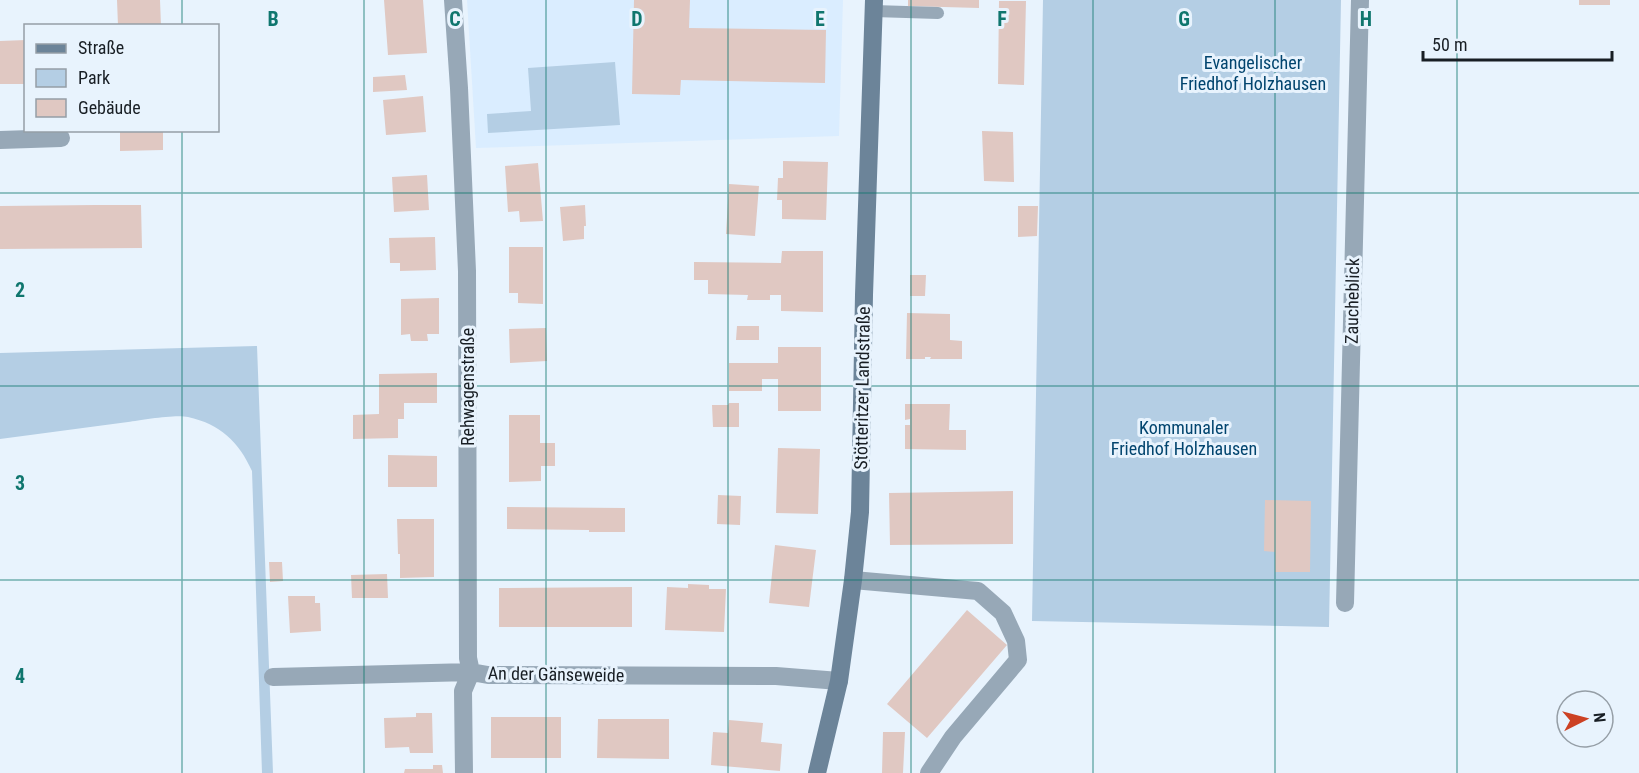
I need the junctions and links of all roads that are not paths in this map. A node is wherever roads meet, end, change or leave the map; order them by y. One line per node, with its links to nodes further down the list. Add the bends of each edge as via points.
1 (453, 0): 9 (street, Rehwagenstraße, via 467,271)
2 (1360, 0): 8 (street, Zaucheblick)
3 (874, 6): 4 (lane); 7 (street, Stötteritzer Landstraße, via 860,512)
4 (938, 13)
5 (61, 138): 6 (street)
6 (0, 140)
7 (853, 580): 11 (street, Stötteritzer Landstraße); 14 (street, via 978,591 1003,613 1016,641 1018,660 953,737)
8 (1345, 603)
9 (471, 672): 10 (street, An der Gänseweide); 11 (street, An der Gänseweide, via 776,676); 12 (street, Rehwagenstraße, via 464,691)
10 (273, 677)
11 (839, 681): 13 (street, Stötteritzer Landstraße)
12 (464, 773)
13 (817, 773)
14 (929, 773)

